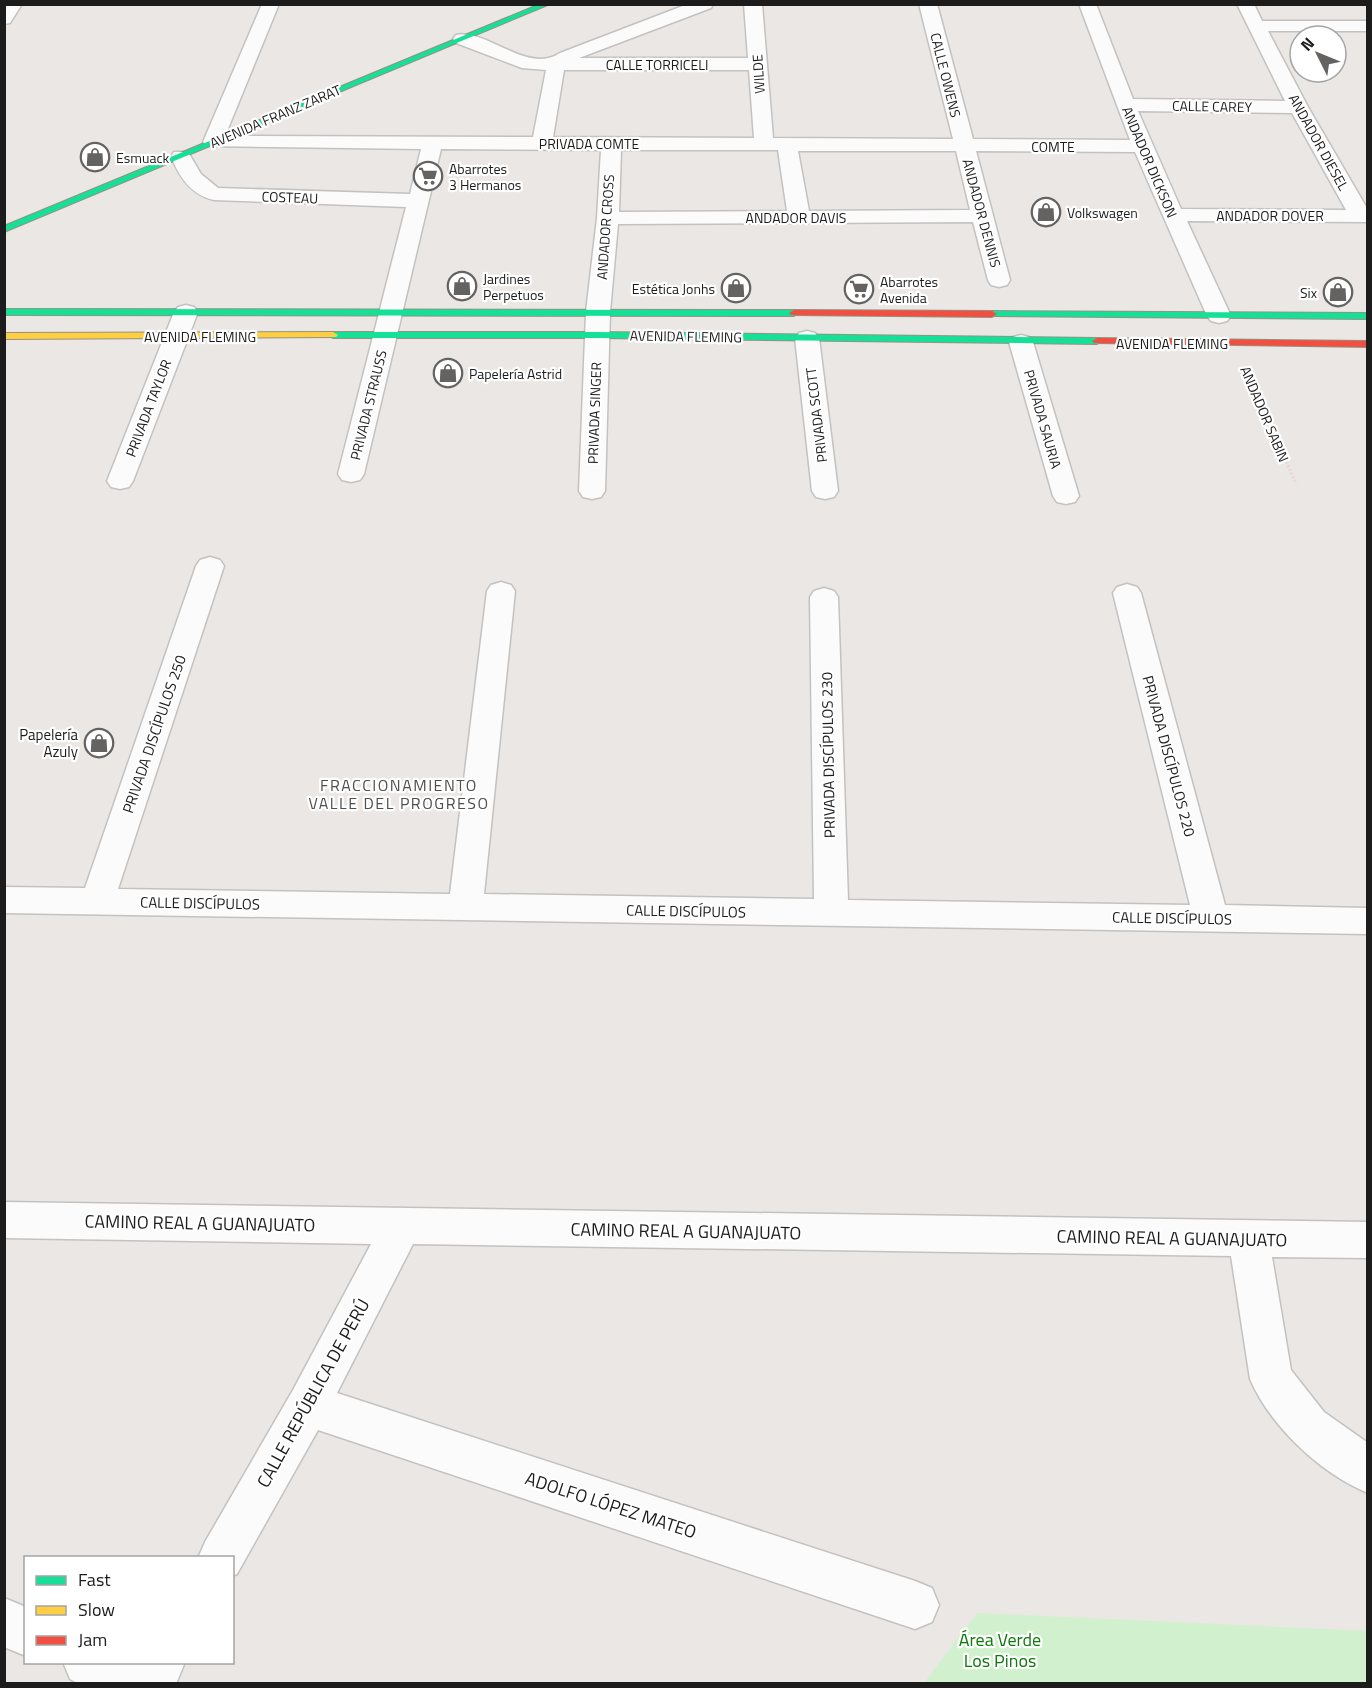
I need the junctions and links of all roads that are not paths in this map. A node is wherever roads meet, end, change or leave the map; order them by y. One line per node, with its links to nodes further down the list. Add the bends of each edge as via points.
1 (14, 4): 9 (street)
2 (270, 4): 17 (street)
3 (547, 4): 12 (street, AVENIDA FRANZ ZARAT)
4 (705, 4): 13 (street, CALLE TORRICELI)
5 (753, 4): 14 (street, WILDE)
6 (928, 4): 23 (street, CALLE OWENS)
7 (1087, 4): 15 (street, ANDADOR DICKSON)
8 (1245, 4): 10 (street, ANDADOR DIESEL)
9 (4, 19)
10 (1255, 26): 11 (street); 16 (street, ANDADOR DIESEL)
11 (1368, 26)
12 (462, 39): 13 (street, CALLE TORRICELI, via 520,62); 17 (street, AVENIDA FRANZ ZARAT)
13 (556, 64): 14 (street, CALLE TORRICELI); 19 (street)
14 (758, 64): 21 (street, WILDE)
15 (1125, 105): 16 (street, CALLE CAREY); 24 (street, ANDADOR DICKSON)
16 (1298, 107): 30 (street, ANDADOR DIESEL)
17 (213, 142): 18 (street, PRIVADA COMTE); 25 (street, AVENIDA FRANZ ZARAT)
18 (433, 142): 19 (street, PRIVADA COMTE); 26 (street, PRIVADA STRAUSS)
19 (542, 142): 20 (street, PRIVADA COMTE)
20 (611, 143): 21 (street, PRIVADA COMTE); 31 (street, ANDADOR CROSS)
21 (764, 144): 22 (street, PRIVADA COMTE)
22 (787, 144): 23 (street, PRIVADA COMTE); 28 (street)
23 (964, 145): 24 (street, COMTE); 29 (street, ANDADOR DENNIS)
24 (1142, 146): 27 (street, ANDADOR DICKSON)
25 (181, 156): 26 (street, COSTEAU, via 198,184 214,194); 32 (street, AVENIDA FRANZ ZARAT)
26 (418, 201): 39 (street, PRIVADA STRAUSS)
27 (1172, 215): 30 (street, ANDADOR DOVER); 37 (street, ANDADOR DICKSON)
28 (799, 216): 29 (street, ANDADOR DAVIS); 31 (street, ANDADOR DAVIS)
29 (984, 216): 33 (street, ANDADOR DENNIS)
30 (1364, 216)
31 (608, 218): 36 (street, ANDADOR CROSS)
32 (4, 229)
33 (999, 280)
34 (4, 312): 35 (street, AVENIDA FLEMING)
35 (186, 312): 39 (street, AVENIDA FLEMING); 42 (street, PRIVADA TAYLOR)
36 (598, 312): 37 (street, AVENIDA FLEMING); 39 (street, AVENIDA FLEMING); 40 (street, ANDADOR CROSS)
37 (1219, 316): 38 (street, AVENIDA FLEMING)
38 (1368, 316)
39 (387, 324): 40 (street, AVENIDA FLEMING); 42 (street, AVENIDA FLEMING); 46 (street, PRIVADA STRAUSS)
40 (597, 335): 43 (street, AVENIDA FLEMING); 48 (street, PRIVADA SINGER)
41 (4, 336): 42 (street, AVENIDA FLEMING)
42 (176, 336): 47 (street, PRIVADA TAYLOR)
43 (807, 338): 44 (street, AVENIDA FLEMING); 49 (street, PRIVADA SCOTT)
44 (1021, 342): 45 (street, AVENIDA FLEMING); 50 (street, PRIVADA SAURIA)
45 (1368, 344)
46 (351, 474)
47 (120, 481)
48 (592, 491)
49 (825, 491)
50 (1066, 496)
51 (210, 566): 56 (street, PRIVADA DISCÍPULOS 250)
52 (501, 591): 57 (street)
53 (1127, 592): 59 (street, PRIVADA DISCÍPULOS 220)
54 (824, 597): 58 (street, PRIVADA DISCÍPULOS 230)
55 (4, 900): 56 (street, CALLE DISCÍPULOS)
56 (97, 902): 57 (street, CALLE DISCÍPULOS)
57 (465, 908): 58 (street, CALLE DISCÍPULOS)
58 (831, 913): 59 (street, CALLE DISCÍPULOS)
59 (1211, 919): 60 (street, CALLE DISCÍPULOS)
60 (1368, 921)
61 (4, 1220): 62 (street, CAMINO REAL A GUANAJUATO)
62 (402, 1226): 63 (street, CAMINO REAL A GUANAJUATO); 65 (street, CALLE REPÚBLICA DE PERÚ)
63 (1249, 1239): 64 (street, CAMINO REAL A GUANAJUATO); 66 (street, via 1271,1379 1308,1427)
64 (1368, 1240)
65 (308, 1405): 67 (street, CALLE REPÚBLICA DE PERÚ); 68 (street, ADOLFO LÓPEZ MATEO)
66 (1368, 1471)
67 (222, 1556)
68 (915, 1605)
69 (4, 1622): 70 (street)
70 (24, 1631)
71 (91, 1664): 73 (street)
72 (160, 1664): 74 (street)
73 (129, 1683)
74 (149, 1683)

